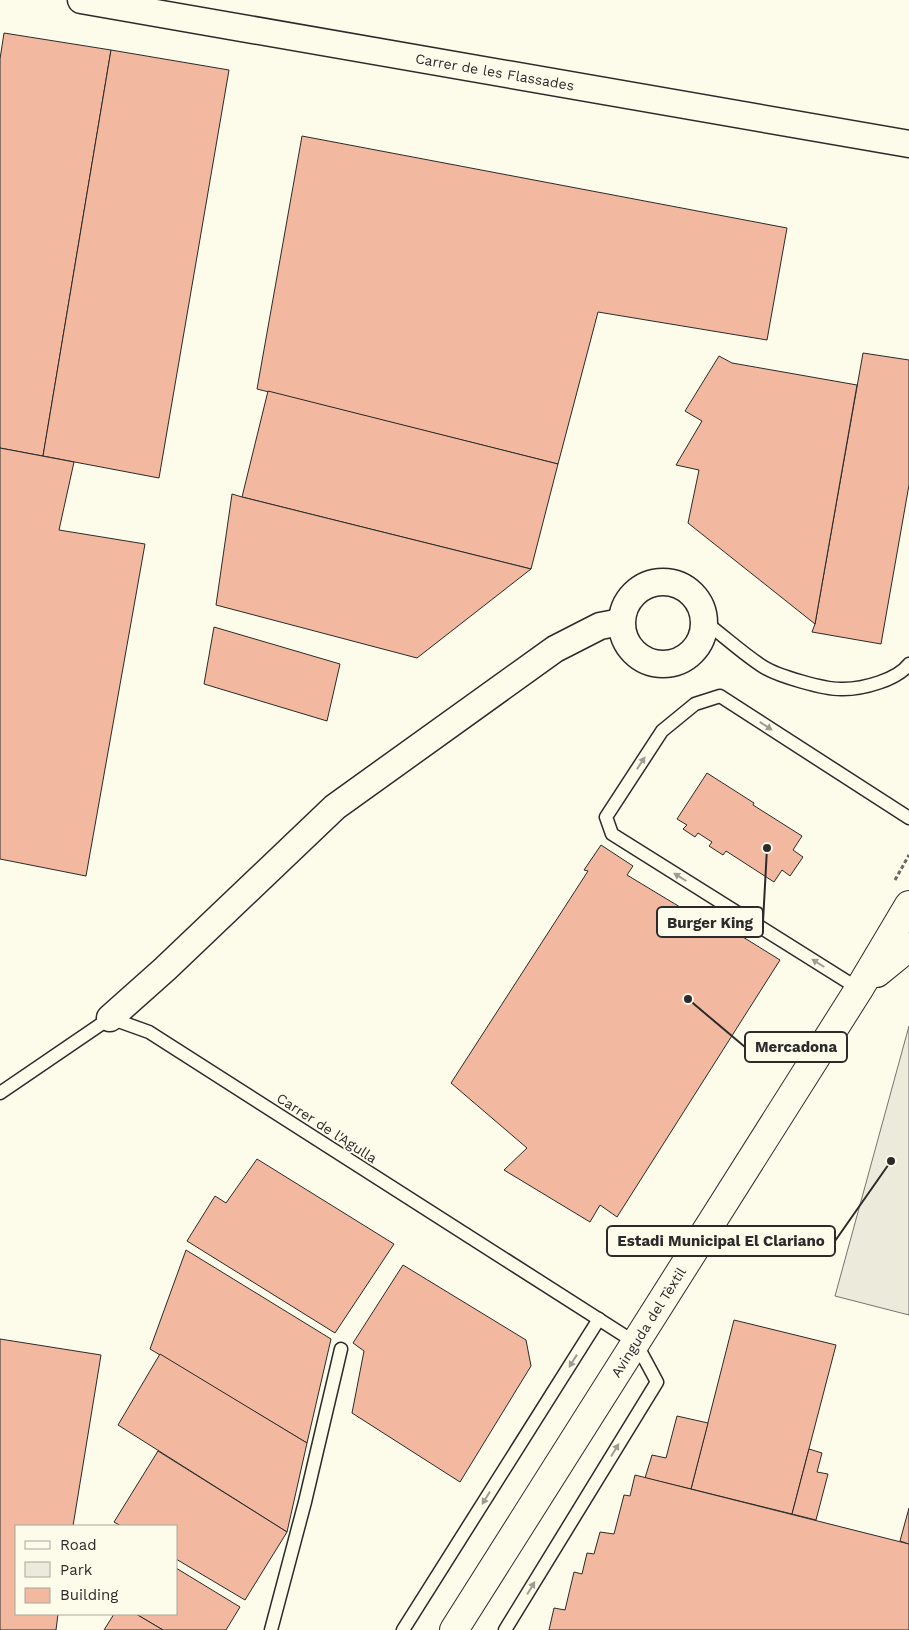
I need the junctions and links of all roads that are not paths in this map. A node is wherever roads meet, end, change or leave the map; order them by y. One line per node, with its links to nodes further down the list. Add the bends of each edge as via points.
1 (81, 0): 2 (street, Carrer de les Flassades)
2 (909, 144)
3 (621, 622): 4 (street, via 624,608 642,587 670,582 694,596 702,608); 4 (street, via 629,648 638,657 663,665 688,657 703,635); 10 (street, via 600,626 555,649 335,807)
4 (705, 622): 5 (lane, via 764,667 798,681 842,689 895,677)
5 (909, 664)
6 (909, 818): 9 (lane, one-way to 6, via 612,834 606,816 662,731 695,704 720,696)
7 (909, 905): 9 (street, Avinguda del Tèxtil)
8 (909, 947): 9 (street, Avinguda del Tèxtil)
9 (859, 989): 13 (street, Avinguda del Tèxtil)
10 (110, 1018): 11 (lane); 12 (lane, Carrer de l'Agulla, via 149,1032)
11 (0, 1093)
12 (598, 1319): 13 (lane, Carrer de l'Agulla); 16 (lane, one-way to 16)
13 (636, 1343): 17 (street, Avinguda del Tèxtil); 18 (lane, one-way to 13, via 657,1382)
14 (341, 1349): 15 (lane)
15 (271, 1630)
16 (403, 1630)
17 (454, 1630)
18 (506, 1630)

